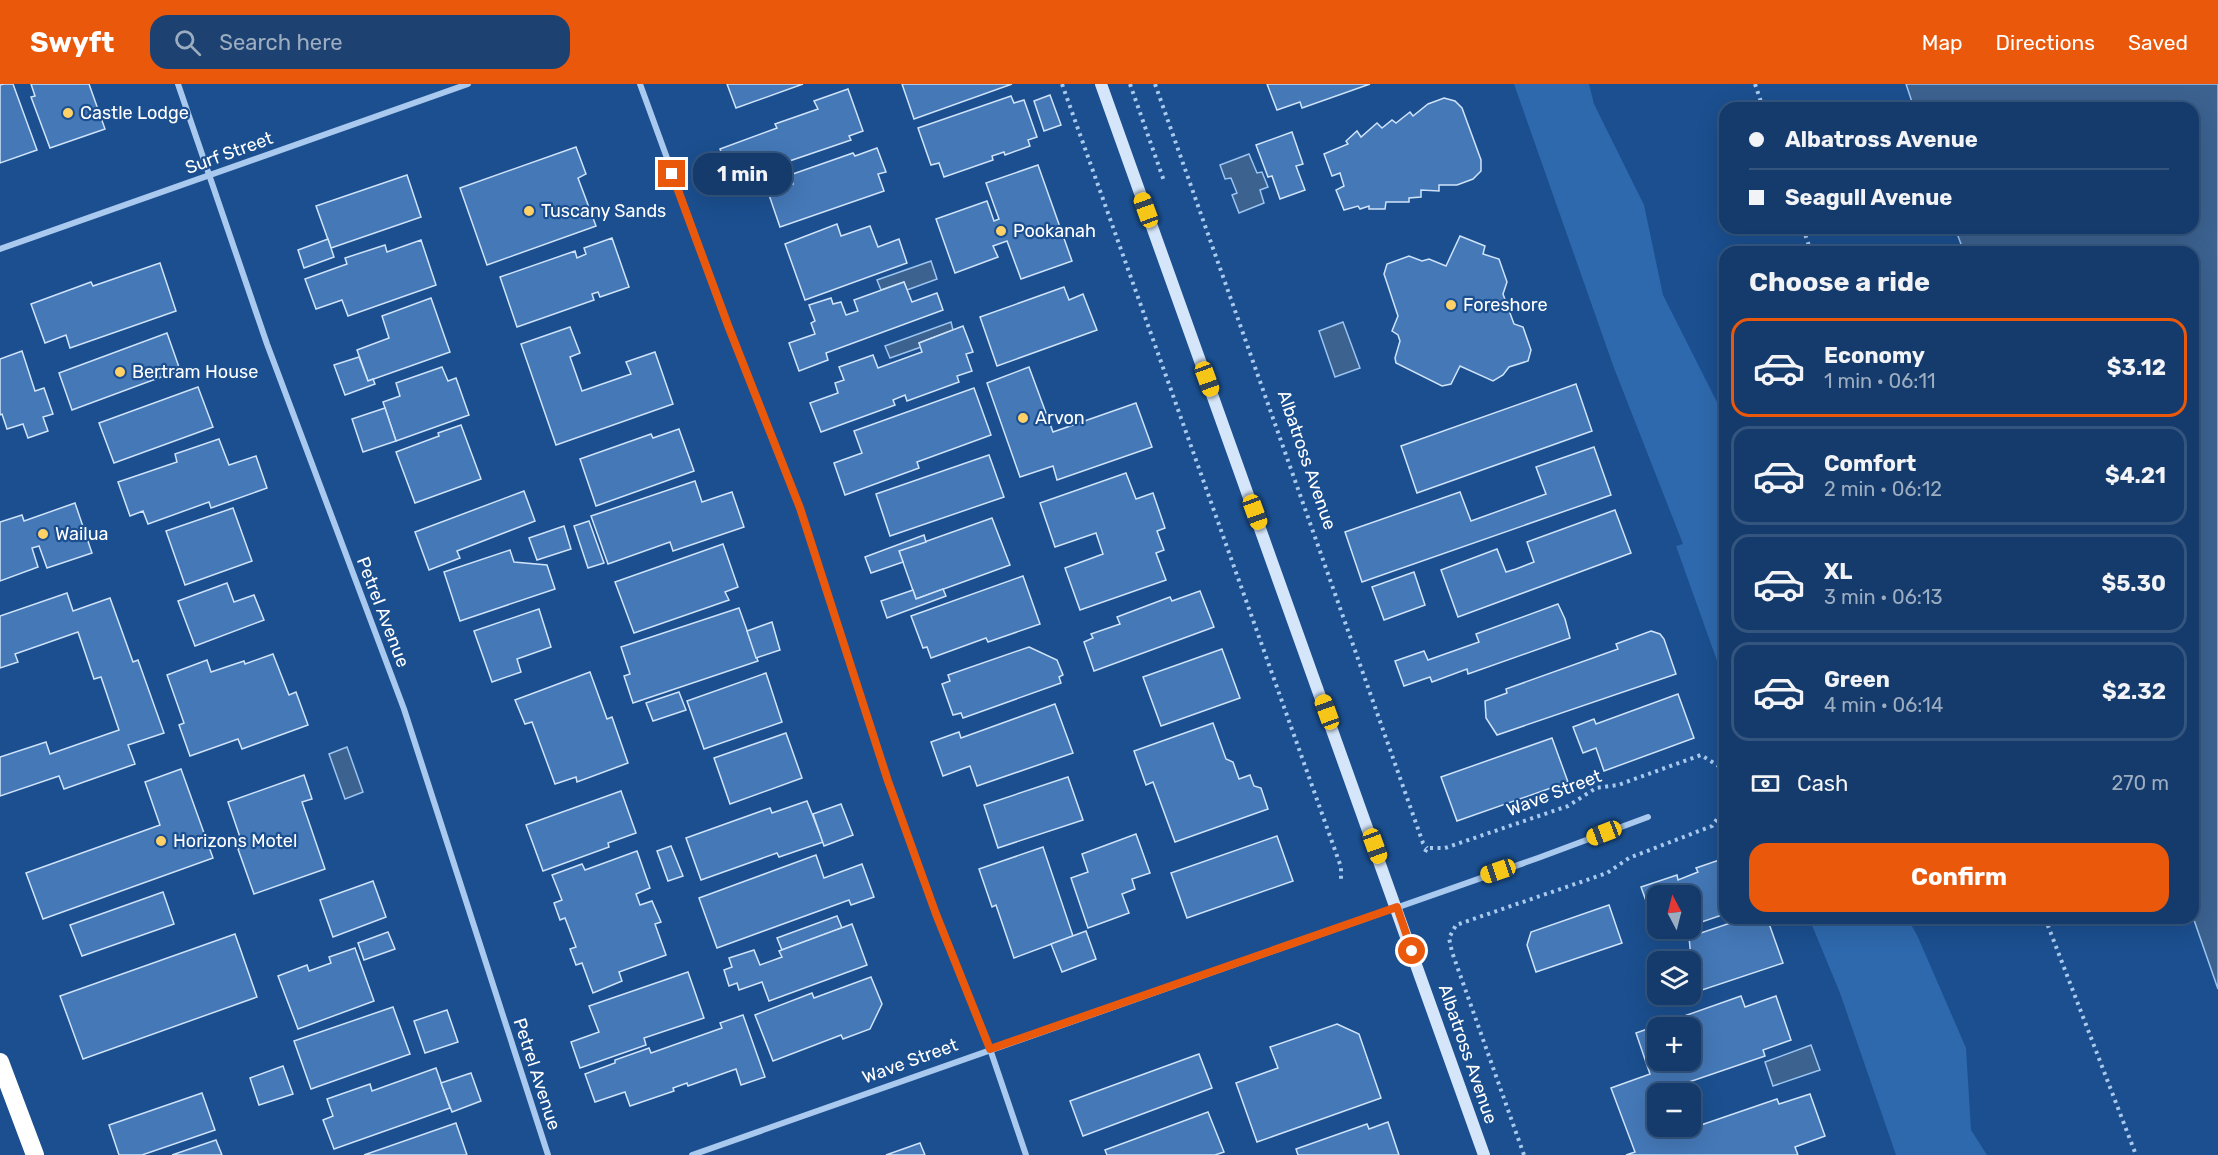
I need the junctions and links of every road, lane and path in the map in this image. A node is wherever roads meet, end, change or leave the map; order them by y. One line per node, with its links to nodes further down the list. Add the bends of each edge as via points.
1 (178, 84): 9 (street, Petrel Avenue)
2 (468, 84): 9 (street, Surf Street)
3 (640, 84): 18 (street, via 800,508 888,781)
4 (1062, 84): 15 (path, via 1341,867)
5 (1101, 84): 16 (street, Albatross Avenue)
6 (1155, 84): 14 (path, Albatross Avenue)
7 (1755, 84): 8 (path)
8 (1761, 102)
9 (209, 176): 10 (street, Surf Street); 21 (street, Petrel Avenue, via 404,709)
10 (0, 249)
11 (1719, 766): 14 (path, Wave Street, via 1701,755 1596,788 1568,806 1446,848)
12 (1719, 816): 25 (path, Albatross Avenue, via 1712,826 1629,858 1607,873 1456,925 1449,938 1452,952)
13 (1648, 817): 16 (street, Wave Street)
14 (1426, 850)
15 (1341, 883)
16 (1397, 907): 18 (street, Wave Street); 24 (street, Albatross Avenue)
17 (2047, 924): 26 (path)
18 (990, 1049): 22 (street, Wave Street); 23 (street)
19 (0, 1062): 20 (highway)
20 (35, 1155)
21 (548, 1155)
22 (692, 1155)
23 (1026, 1155)
24 (1484, 1155)
25 (1524, 1155)
26 (2136, 1155)

